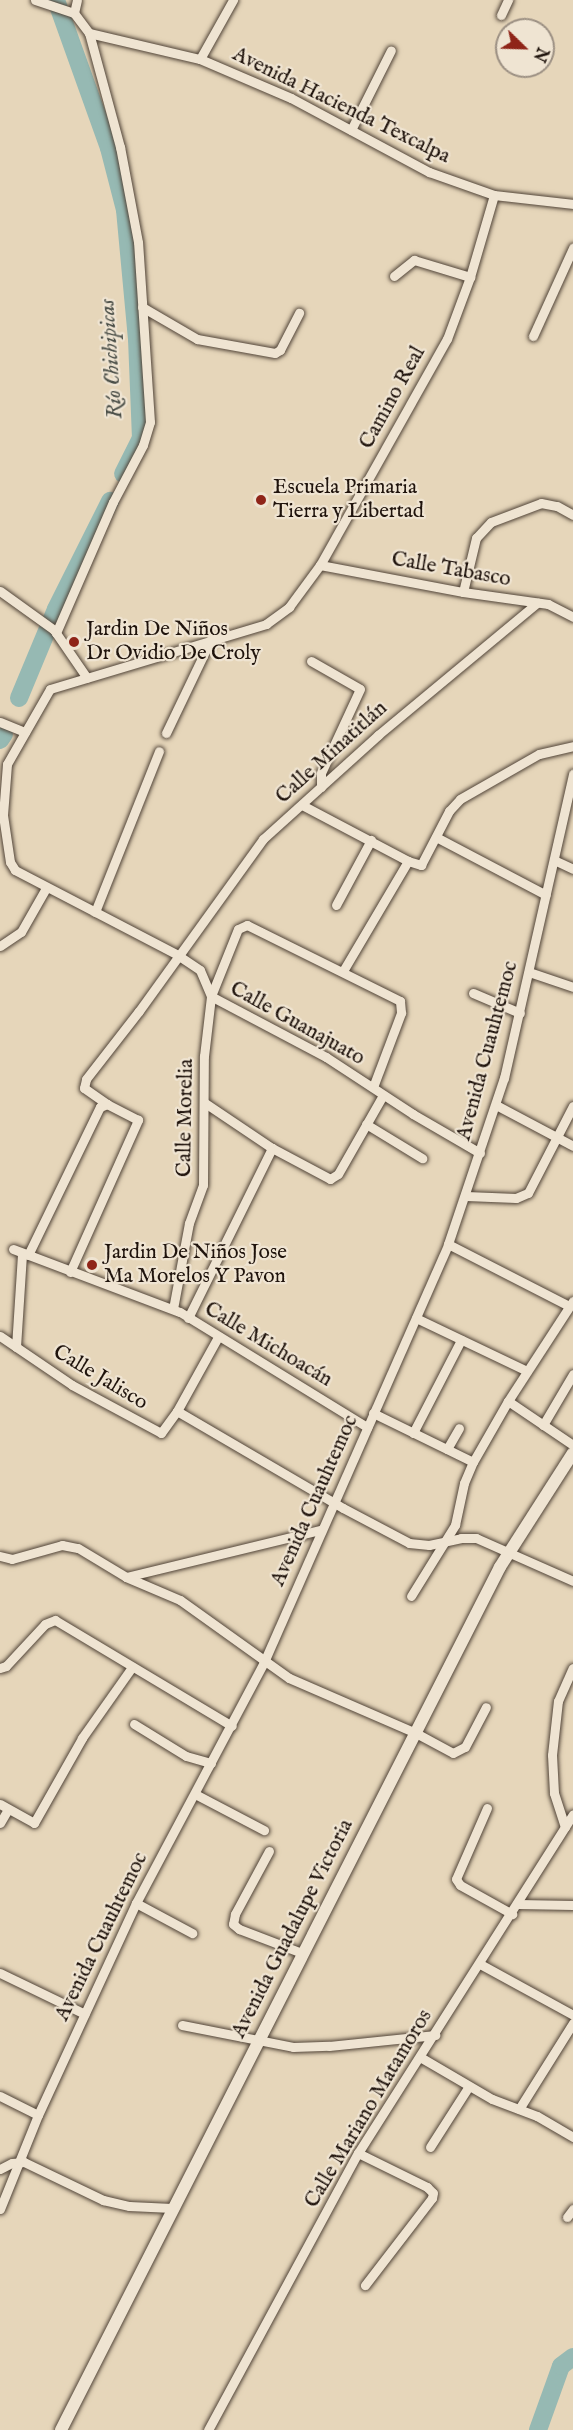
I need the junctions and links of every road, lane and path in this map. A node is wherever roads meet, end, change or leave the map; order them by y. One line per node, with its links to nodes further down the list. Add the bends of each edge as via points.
1 (35, 0): 5 (street)
2 (77, 0): 5 (street)
3 (233, 0): 9 (street)
4 (508, 0): 6 (street)
5 (71, 12): 7 (street)
6 (501, 15)
7 (89, 33): 9 (street, Avenida Hacienda Texcalpa); 16 (street, via 120,147 138,242)
8 (391, 50): 10 (street)
9 (200, 59): 10 (street, Avenida Hacienda Texcalpa, via 291,98)
10 (351, 130): 11 (street, Avenida Hacienda Texcalpa, via 429,172)
11 (494, 195): 12 (street, Avenida Hacienda Texcalpa); 15 (street, Camino Real)
12 (573, 204)
13 (573, 248): 18 (street)
14 (394, 276): 15 (street, via 414,260)
15 (470, 278): 20 (street, Camino Real, via 447,339)
16 (142, 307): 17 (street, via 197,339 275,353); 25 (street, via 148,431)
17 (299, 313)
18 (534, 336)
19 (573, 514): 22 (street, via 541,503 491,522 476,538)
20 (320, 565): 22 (street, Calle Tabasco); 26 (street, Camino Real, via 278,617)
21 (0, 591): 25 (street)
22 (463, 592): 23 (street, Calle Tabasco)
23 (537, 603): 24 (street, Calle Tabasco, via 548,604); 35 (street, Calle Minatitlán)
24 (573, 617)
25 (55, 631): 28 (street)
26 (212, 639): 28 (street, Camino Real); 31 (street)
27 (311, 661): 35 (street, via 360,688 321,773)
28 (87, 678): 30 (street, Camino Real, via 50,689)
29 (0, 722): 30 (street)
30 (25, 732): 42 (street, Camino Real, via 7,764 3,815 12,866)
31 (166, 733)
32 (573, 746): 37 (street, via 538,754 460,799)
33 (159, 751): 45 (street)
34 (573, 774): 40 (street, Avenida Cuauhtemoc)
35 (321, 787): 36 (street, Calle Minatitlán)
36 (302, 805): 38 (street); 47 (street, Calle Minatitlán, via 257,846)
37 (436, 837): 39 (street, via 424,862 418,865); 43 (street)
38 (371, 840): 39 (street); 44 (street)
39 (408, 861): 48 (street)
40 (554, 861): 41 (street); 43 (street, Avenida Cuauhtemoc)
41 (573, 869)
42 (46, 888): 45 (street, Calle Guanajuato); 46 (street, via 21,932)
43 (546, 895): 49 (street, Avenida Cuauhtemoc)
44 (336, 905)
45 (95, 912): 47 (street, Calle Guanajuato)
46 (0, 946)
47 (178, 955): 52 (street, Calle Guanajuato, via 200,970); 57 (street, Calle Minatitlán, via 84,1083 84,1088)
48 (343, 971): 52 (street, Calle Morelia, via 247,925 238,929); 54 (street, Calle Morelia, via 395,998 402,1006)
49 (529, 972): 50 (street); 53 (street, Avenida Cuauhtemoc)
50 (573, 987)
51 (473, 993): 53 (street)
52 (211, 996): 54 (street, Calle Guanajuato, via 317,1051); 56 (street, Calle Morelia, via 204,1056)
53 (520, 1013): 58 (street, Avenida Cuauhtemoc)
54 (373, 1087): 55 (street, Calle Guanajuato)
55 (383, 1095): 60 (street); 64 (street, Calle Guanajuato)
56 (205, 1103): 63 (street); 71 (street, Calle Morelia, via 203,1185 189,1223)
57 (107, 1104): 68 (street, via 100,1107); 69 (street, via 135,1116 137,1122)
58 (496, 1105): 61 (street); 64 (street, Avenida Cuauhtemoc)
59 (573, 1106): 61 (street)
60 (366, 1124): 63 (street, via 333,1178); 65 (street)
61 (556, 1137): 62 (street); 66 (street, via 528,1193 516,1198)
62 (573, 1146)
63 (272, 1148): 72 (street)
64 (480, 1154): 66 (street, Avenida Cuauhtemoc)
65 (422, 1158)
66 (466, 1196): 67 (street, Avenida Cuauhtemoc)
67 (448, 1244): 70 (street); 73 (street, Avenida Cuauhtemoc)
68 (21, 1252): 69 (street, Calle Michoacán); 77 (street)
69 (70, 1272): 71 (street, Calle Michoacán)
70 (571, 1304): 78 (street)
71 (173, 1309): 72 (street, Calle Michoacán)
72 (188, 1318): 75 (street, Calle Michoacán)
73 (416, 1318): 76 (street); 82 (street, Avenida Cuauhtemoc)
74 (0, 1336): 77 (street, Calle Jalisco)
75 (218, 1337): 81 (street, Calle Jalisco); 84 (street, Calle Michoacán)
76 (461, 1340): 78 (street); 86 (street)
77 (16, 1347): 81 (street, Calle Jalisco, via 72,1385 154,1431 163,1432)
78 (527, 1371): 80 (street)
79 (573, 1374): 83 (street)
80 (508, 1401): 83 (street); 90 (street)
81 (177, 1411): 91 (street, Calle Jalisco)
82 (373, 1413): 84 (street, Avenida Cuauhtemoc); 86 (street)
83 (543, 1425): 87 (street)
84 (367, 1427): 91 (street, Avenida Cuauhtemoc)
85 (459, 1428): 88 (street)
86 (413, 1433): 88 (street)
87 (573, 1445)
88 (447, 1449): 90 (street)
89 (573, 1453): 94 (main road, Avenida Guadalupe Victoria)
90 (473, 1462): 93 (street)
91 (333, 1502): 92 (street, Avenida Cuauhtemoc); 93 (street, Calle Jalisco, via 409,1543 429,1545)
92 (321, 1530): 96 (street); 99 (street, Avenida Cuauhtemoc)
93 (447, 1541): 94 (street, Calle Jalisco, via 476,1538); 98 (street)
94 (509, 1551): 97 (street, Calle Jalisco); 106 (main road, Avenida Guadalupe Victoria)
95 (0, 1556): 96 (street, via 12,1559 70,1546)
96 (126, 1577): 99 (street, via 180,1600)
97 (573, 1581)
98 (411, 1596)
99 (264, 1662): 105 (street, Avenida Cuauhtemoc); 106 (street, via 307,1686)
100 (132, 1667): 101 (street, via 55,1620 45,1624); 105 (street); 109 (street, via 78,1745 34,1823)
101 (0, 1668)
102 (573, 1668): 113 (street, via 558,1701 552,1755 554,1793)
103 (486, 1707): 106 (street, via 468,1742 458,1752)
104 (134, 1724): 107 (street, via 186,1756)
105 (232, 1726): 107 (street, Avenida Cuauhtemoc)
106 (414, 1731): 121 (main road, Avenida Guadalupe Victoria)
107 (211, 1763): 108 (street, Avenida Cuauhtemoc)
108 (195, 1794): 114 (street); 116 (street, Avenida Cuauhtemoc)
109 (4, 1807): 112 (street)
110 (487, 1808): 119 (street, via 456,1879)
111 (573, 1814): 113 (street, Calle Mariano Matamoros)
112 (0, 1823)
113 (566, 1827): 117 (street, Calle Mariano Matamoros)
114 (264, 1830)
115 (270, 1851): 121 (street, via 233,1924)
116 (136, 1903): 120 (street); 124 (street, Avenida Cuauhtemoc)
117 (518, 1904): 118 (street); 119 (street, Calle Mariano Matamoros)
118 (573, 1905)
119 (512, 1914): 122 (street, Calle Mariano Matamoros)
120 (192, 1933)
121 (303, 1953): 129 (main road, Avenida Guadalupe Victoria)
122 (480, 1964): 125 (street); 128 (street, Calle Mariano Matamoros)
123 (0, 1973): 124 (street)
124 (85, 2014): 134 (street, Avenida Cuauhtemoc)
125 (573, 2015)
126 (573, 2024): 133 (street)
127 (182, 2025): 129 (street)
128 (435, 2035): 129 (street, via 309,2048); 130 (street, Calle Mariano Matamoros)
129 (258, 2040): 140 (main road, Avenida Guadalupe Victoria)
130 (420, 2057): 131 (street); 137 (street, Calle Mariano Matamoros)
131 (469, 2086): 133 (street); 136 (street)
132 (0, 2096): 134 (street)
133 (519, 2109): 135 (street)
134 (38, 2115): 138 (street, Avenida Cuauhtemoc)
135 (573, 2137)
136 (430, 2147)
137 (358, 2153): 142 (street, via 433,2193); 144 (street, Calle Mariano Matamoros)
138 (18, 2162): 139 (street); 140 (street, via 115,2203); 141 (street, Avenida Cuauhtemoc)
139 (0, 2169)
140 (172, 2208): 143 (main road, Avenida Guadalupe Victoria)
141 (0, 2210)
142 (365, 2285)
143 (61, 2430)
144 (208, 2430)

